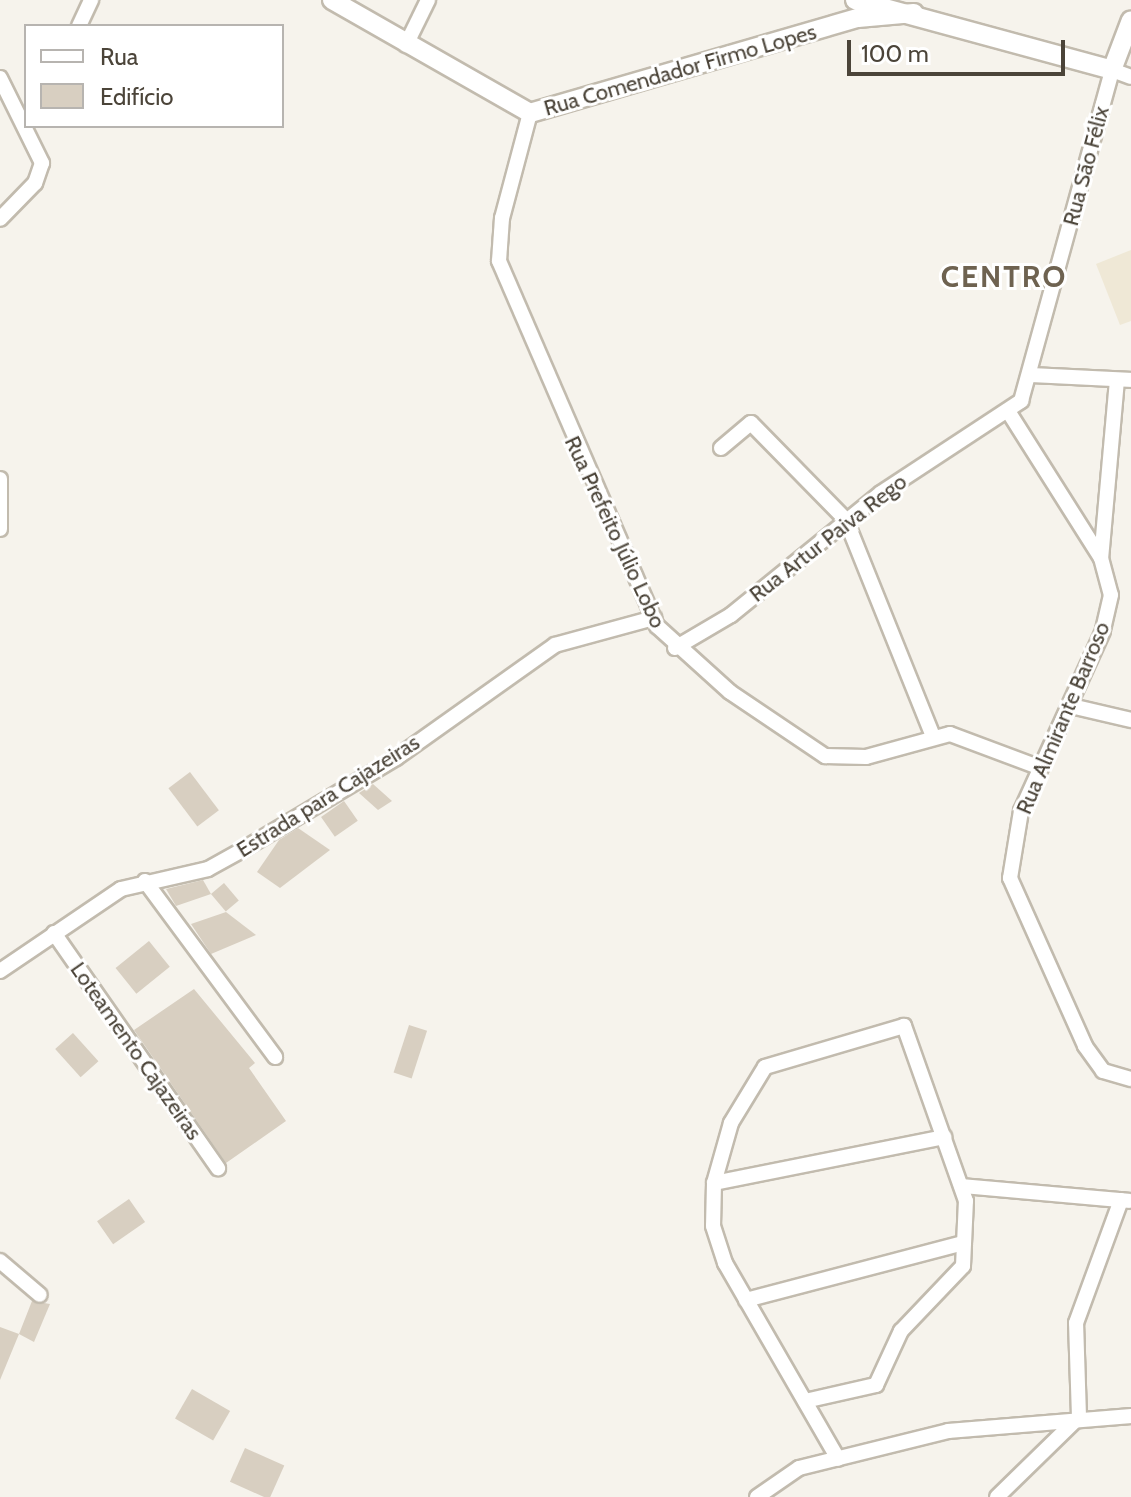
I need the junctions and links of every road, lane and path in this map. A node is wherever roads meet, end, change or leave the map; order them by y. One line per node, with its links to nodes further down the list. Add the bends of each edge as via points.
1 (91, 0): 6 (street)
2 (332, 0): 8 (street, Rua Comendador Firmo Lopes)
3 (428, 0): 8 (street)
4 (855, 0): 5 (street)
5 (914, 13): 9 (street); 12 (street, Rua Comendador Firmo Lopes, via 858,18)
6 (80, 24)
7 (1130, 27): 9 (street)
8 (406, 45): 12 (street, Rua Comendador Firmo Lopes)
9 (1112, 70): 10 (street); 16 (street, Rua São Félix)
10 (1131, 77)
11 (0, 78): 13 (street)
12 (530, 113): 25 (street, Rua Prefeito Júlio Lobo, via 502,218 499,261)
13 (24, 127)
14 (25, 128): 15 (street, via 42,163 35,183)
15 (0, 219)
16 (1033, 375): 17 (street); 18 (street, Rua São Félix)
17 (1124, 380): 24 (street, Rua Almirante Barroso)
18 (1021, 401): 19 (street, Rua Artur Paiva Rego)
19 (1008, 411): 22 (street, Rua Artur Paiva Rego); 24 (street)
20 (721, 448): 22 (street, via 751,423)
21 (0, 479): 23 (street)
22 (846, 520): 26 (street, Rua Artur Paiva Rego, via 731,615); 29 (street)
23 (0, 529)
24 (1101, 558): 27 (street, Rua Almirante Barroso, via 1111,595)
25 (654, 618): 26 (street, Rua Prefeito Júlio Lobo); 31 (street, Estrada para Cajazeiras, via 555,645 396,758 244,849 208,869)
26 (675, 648): 29 (street, Rua Prefeito Júlio Lobo, via 825,756 866,757)
27 (1071, 706): 28 (street); 30 (street, Rua Almirante Barroso)
28 (1131, 720)
29 (933, 736): 30 (street, Rua Prefeito Júlio Lobo, via 974,739)
30 (1041, 768): 35 (street, Rua Almirante Barroso, via 1021,811 1010,878 1085,1046 1114,1078)
31 (145, 881): 32 (street, Estrada para Cajazeiras); 34 (street)
32 (54, 933): 33 (street, Estrada para Cajazeiras); 37 (street, Loteamento Cajazeiras)
33 (0, 971)
34 (275, 1057)
35 (1131, 1079)
36 (944, 1137): 38 (street); 38 (street, via 904,1026 765,1067 731,1123); 39 (street)
37 (218, 1168)
38 (714, 1183): 44 (street, via 716,1239)
39 (962, 1186): 40 (street); 41 (street)
40 (1126, 1200): 47 (street, via 1076,1323)
41 (964, 1243): 44 (street); 45 (street, via 963,1266 901,1331 876,1385)
42 (0, 1261): 43 (street)
43 (40, 1295)
44 (746, 1300): 45 (street)
45 (805, 1401): 48 (street)
46 (1131, 1416): 47 (street)
47 (1079, 1417): 48 (street, via 948,1431); 50 (street)
48 (838, 1459): 49 (street, via 799,1468)
49 (757, 1497)
50 (997, 1497)

